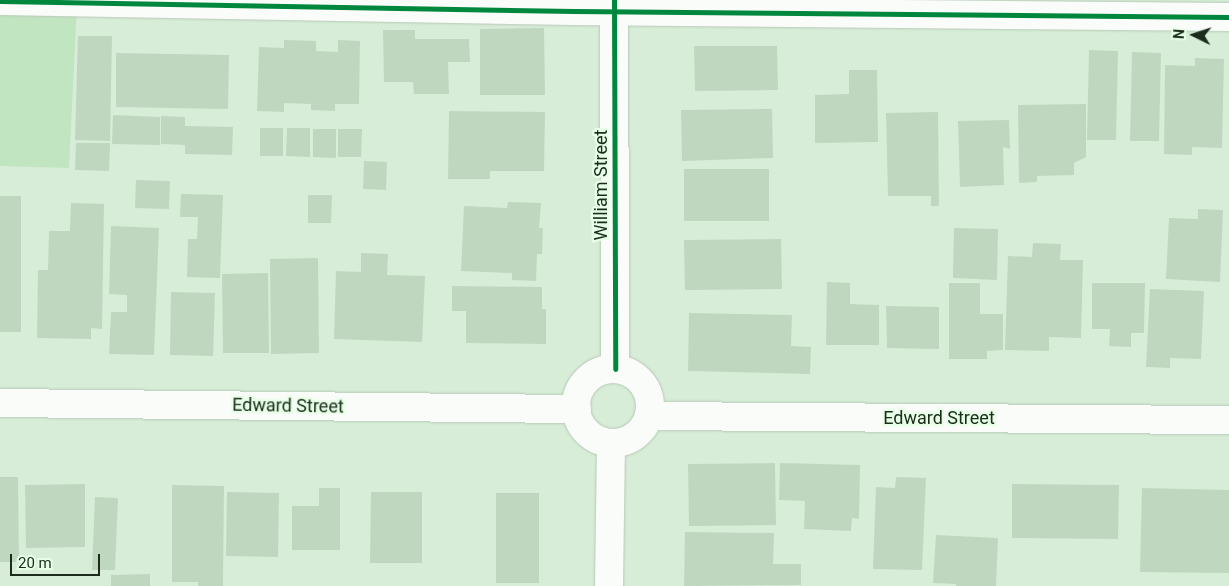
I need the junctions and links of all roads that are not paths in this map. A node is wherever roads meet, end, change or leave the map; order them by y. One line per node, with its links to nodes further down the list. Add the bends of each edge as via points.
1 (0, 1): 2 (street)
2 (614, 6): 3 (street); 4 (street, William Street)
3 (1229, 17)
4 (615, 369): 6 (street, via 592,376 583,385); 7 (street, via 633,376 646,389 650,402)
5 (0, 403): 6 (street, Edward Street)
6 (576, 409): 9 (street, via 580,423 588,433)
7 (649, 416): 8 (street, Edward Street); 9 (street, via 635,437)
8 (1229, 420)
9 (611, 444): 10 (street)
10 (609, 586)

